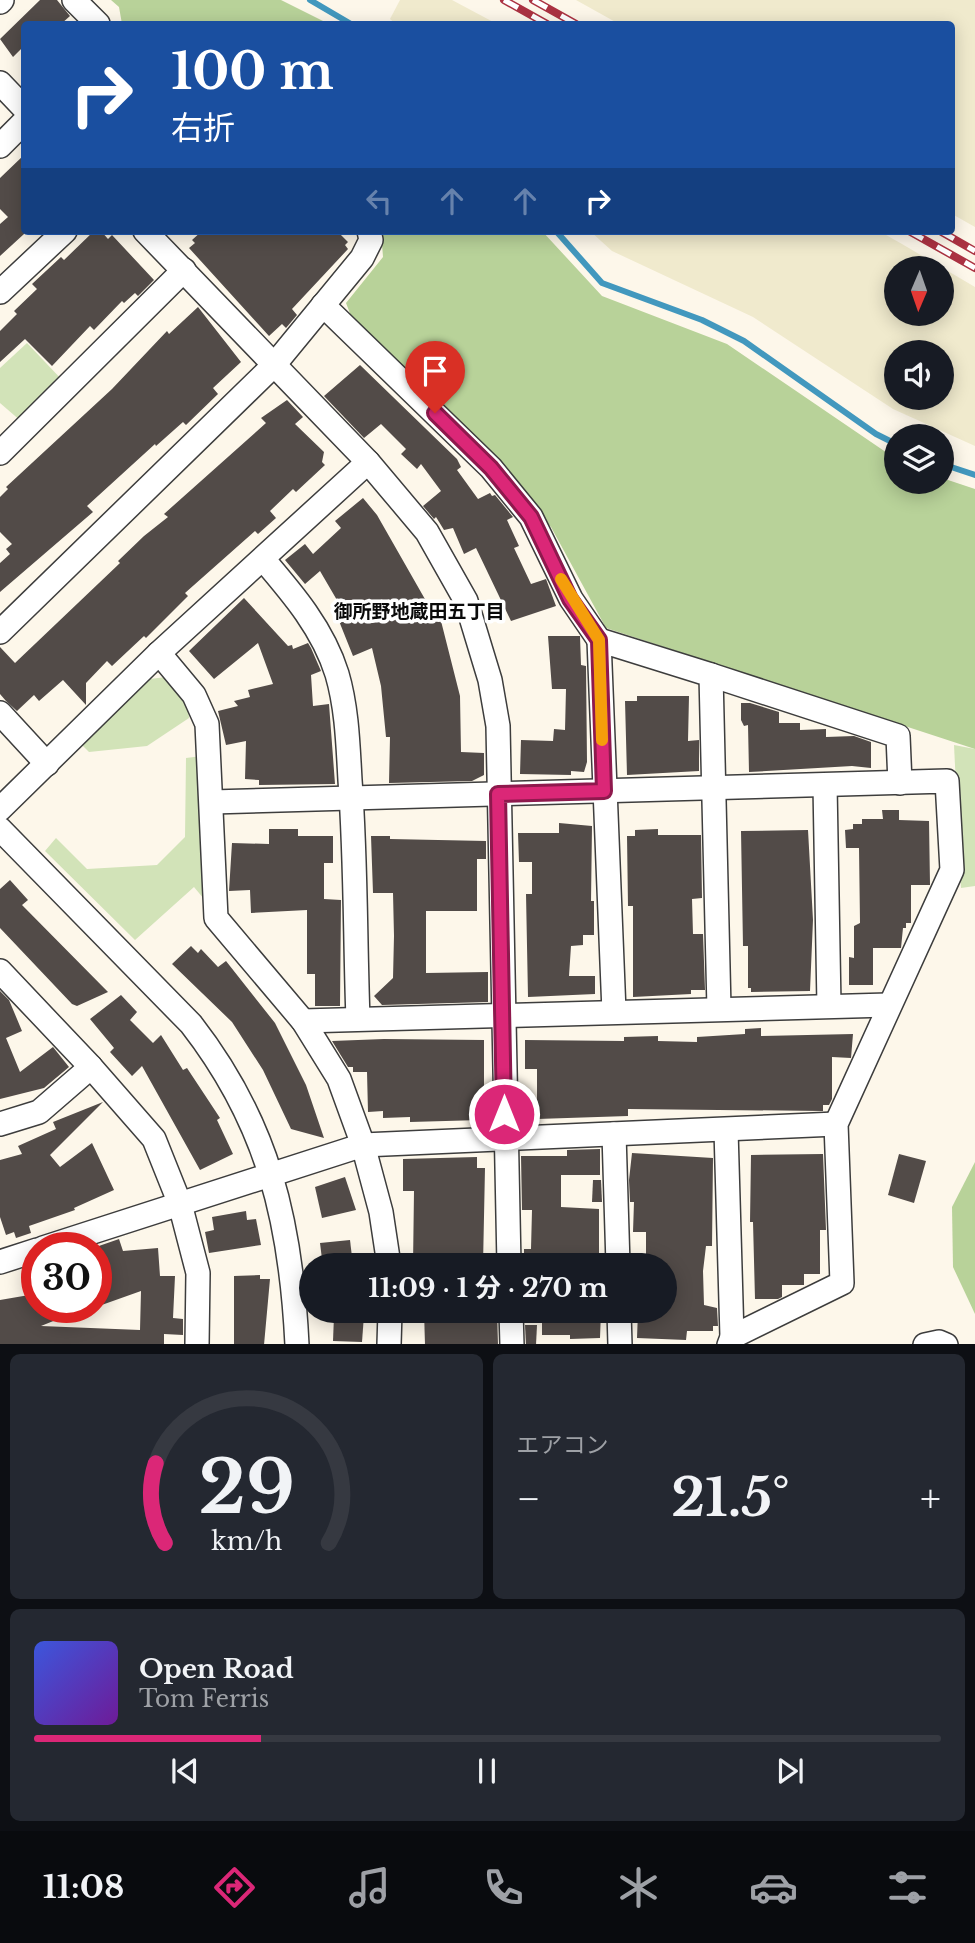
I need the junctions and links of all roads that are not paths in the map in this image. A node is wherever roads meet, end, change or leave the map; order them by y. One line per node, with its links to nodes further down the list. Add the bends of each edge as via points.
1 (74, 0): 2 (street)
2 (95, 21)
3 (0, 83): 4 (street)
4 (21, 105)
5 (21, 125): 6 (street)
6 (0, 146)
7 (61, 235): 11 (street)
8 (149, 235): 10 (street)
9 (370, 235): 12 (street, via 362,258)
10 (184, 270): 13 (street); 14 (street)
11 (1, 292)
12 (323, 304): 13 (street); 18 (street, via 491,468 531,517 570,599)
13 (274, 365): 15 (street); 17 (street)
14 (0, 453)
15 (368, 463): 16 (street); 27 (street, via 427,532 466,601 490,680 498,726)
16 (263, 559): 19 (street); 28 (street, via 297,598 337,675)
17 (0, 632)
18 (599, 640): 20 (street); 26 (street)
19 (159, 653): 22 (street); 29 (street, via 194,695 207,724)
20 (711, 675): 23 (street, via 898,736); 25 (street)
21 (0, 713): 22 (street)
22 (47, 764): 30 (street)
23 (900, 783): 24 (street); 33 (street, via 947,781 952,870)
24 (825, 785): 25 (street); 34 (street)
25 (716, 788): 26 (street); 35 (street)
26 (604, 791): 27 (street); 36 (street)
27 (498, 794): 28 (street); 37 (street)
28 (352, 798): 29 (street); 38 (street)
29 (212, 802): 39 (street, via 216,918)
30 (0, 808)
31 (0, 828): 47 (street, via 191,1024 248,1111)
32 (1, 974): 40 (street)
33 (888, 1005): 34 (street); 42 (street)
34 (829, 1006): 35 (street)
35 (719, 1009): 36 (street)
36 (614, 1012): 37 (street)
37 (503, 1015): 38 (street); 45 (street)
38 (358, 1019): 39 (street)
39 (303, 1021): 46 (street, via 339,1079)
40 (91, 1067): 41 (street, via 38,1112); 48 (street, via 154,1139)
41 (0, 1124)
42 (836, 1124): 43 (street); 58 (street, via 842,1283)
43 (726, 1130): 44 (street); 58 (street)
44 (614, 1135): 45 (street); 52 (street)
45 (504, 1139): 46 (street); 51 (street)
46 (363, 1145): 47 (street); 50 (street)
47 (272, 1173): 48 (street); 60 (street, via 294,1275)
48 (180, 1204): 49 (street); 59 (street, via 198,1273)
49 (93, 1232)
50 (387, 1253)
51 (509, 1253)
52 (618, 1253)
53 (21, 1255): 54 (street)
54 (0, 1262)
55 (390, 1323): 61 (street)
56 (511, 1323): 62 (street)
57 (619, 1323): 63 (street)
58 (730, 1341)
59 (197, 1344)
60 (297, 1344)
61 (389, 1344)
62 (512, 1344)
63 (620, 1344)

